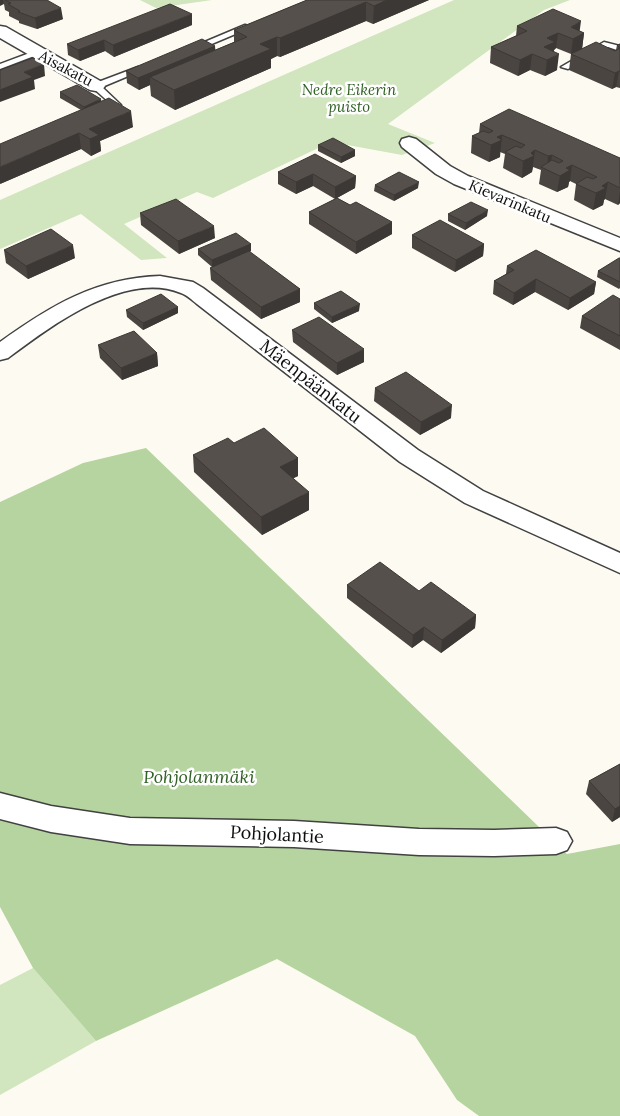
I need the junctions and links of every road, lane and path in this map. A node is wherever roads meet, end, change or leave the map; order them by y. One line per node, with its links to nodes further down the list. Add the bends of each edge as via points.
1 (257, 23): 4 (lane)
2 (0, 32): 5 (street, Aisakatu)
3 (620, 49): 8 (lane, via 606,44)
4 (186, 51)
5 (38, 53): 7 (lane); 9 (street, Aisakatu)
6 (150, 65): 9 (lane, Aisakatu)
7 (0, 67)
8 (565, 67)
9 (96, 86): 10 (lane, via 117,105)
10 (99, 112)
11 (409, 142): 12 (street, Kievarinkatu, via 443,170 462,180)
12 (620, 245)
13 (0, 353): 14 (street, Mäenpäänkatu, via 56,313 92,296 143,283 187,287 409,456 474,497)
14 (620, 564)
15 (0, 806): 16 (street, Pohjolantie, via 51,819 130,831 294,834 494,844)
16 (556, 842)

